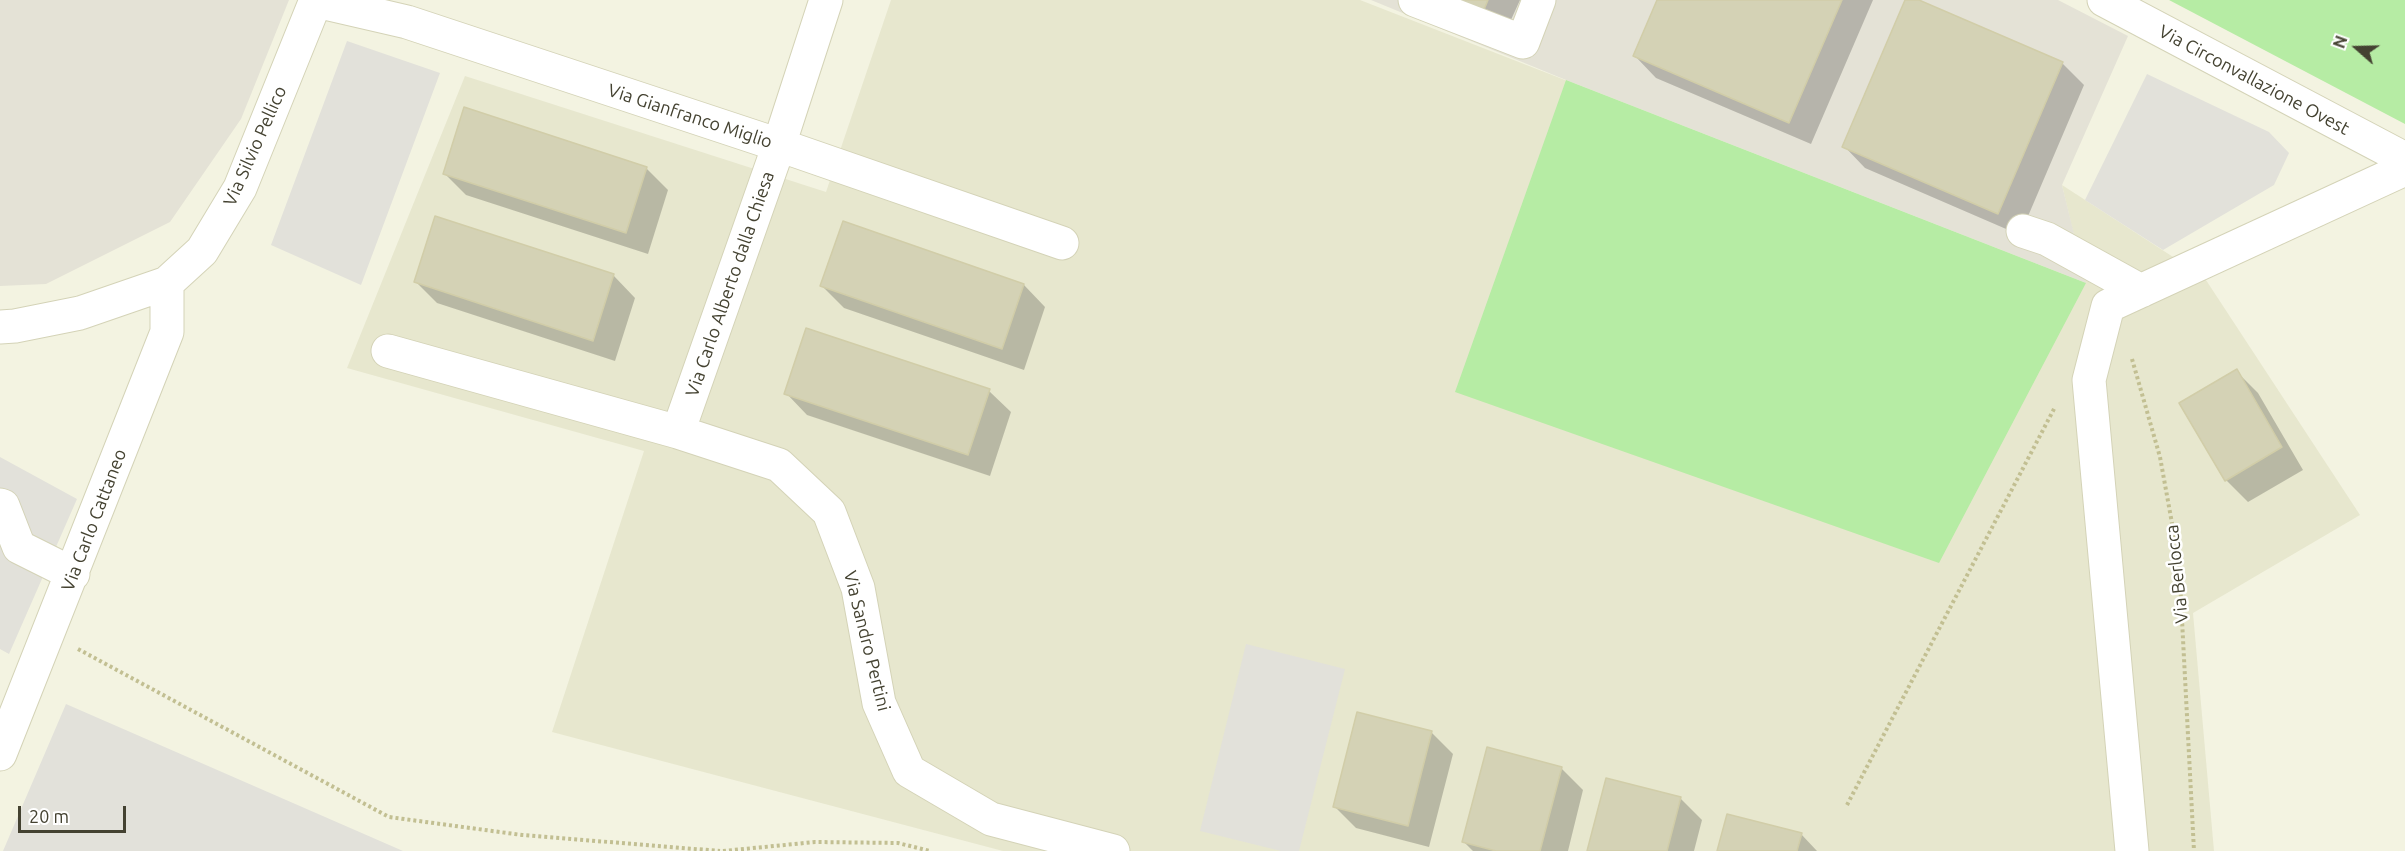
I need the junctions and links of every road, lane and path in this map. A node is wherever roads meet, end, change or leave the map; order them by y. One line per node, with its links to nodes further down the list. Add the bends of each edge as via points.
1 (316, 0): 6 (street, Via Gianfranco Miglio); 12 (street, Via Silvio Pellico, via 240,188 202,251)
2 (826, 0): 7 (street, Via Carlo Alberto dalla Chiesa)
3 (1415, 0): 4 (street, via 1523,42)
4 (1539, 0)
5 (2104, 0): 8 (street, Via Circonvallazione Ovest)
6 (411, 11): 7 (street, Via Gianfranco Miglio)
7 (779, 145): 11 (street, Via Gianfranco Miglio); 18 (street, Via Carlo Alberto dalla Chiesa)
8 (2405, 159)
9 (2405, 169): 13 (street)
10 (2023, 231): 13 (street, via 2048,240)
11 (1062, 243)
12 (167, 283): 14 (street, Via Silvio Pellico, via 80,313); 21 (street, Via Carlo Cattaneo, via 167,332)
13 (2141, 291): 28 (street, via 2108,306 2089,380)
14 (0, 327)
15 (388, 351): 18 (street, Via Sandro Pertini)
16 (2130, 354): 29 (path, Via Berlocca, via 2160,457 2179,562)
17 (2058, 401): 24 (path)
18 (678, 432): 27 (street, Via Sandro Pertini, via 779,465 829,512 858,588 879,703 909,771 991,819)
19 (0, 505): 20 (street)
20 (9, 555): 21 (street)
21 (73, 574): 22 (street, Via Carlo Cattaneo)
22 (49, 633): 23 (street, Via Carlo Cattaneo); 25 (path, via 390,817 522,835)
23 (0, 754)
24 (1847, 805)
25 (721, 851): 26 (path, via 815,842 898,843)
26 (930, 851)
27 (1113, 851)
28 (2132, 851)
29 (2194, 851)

